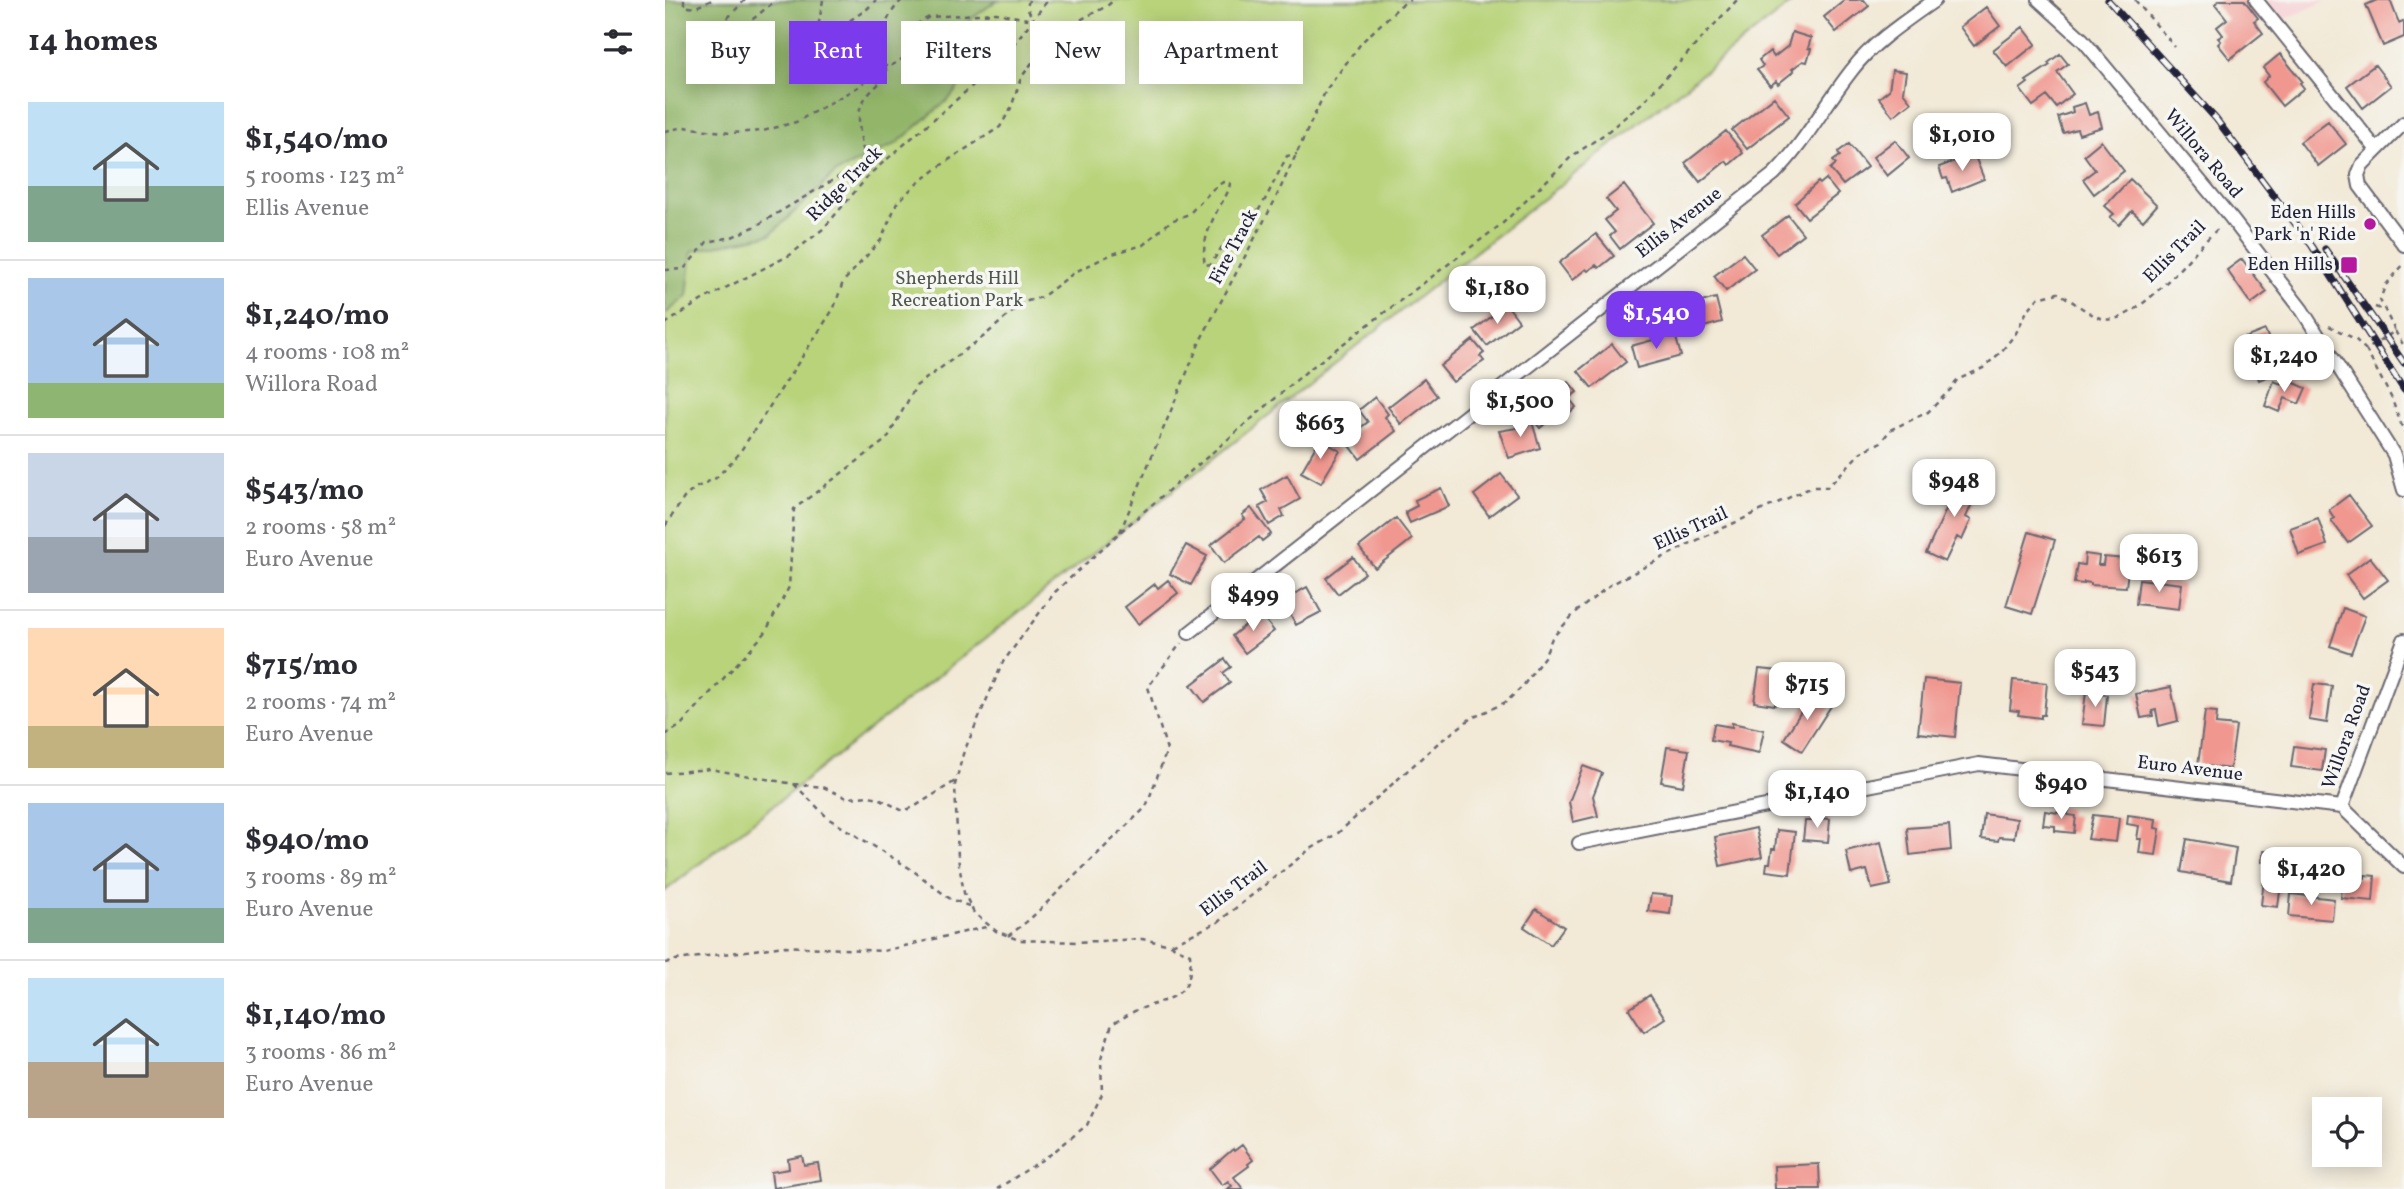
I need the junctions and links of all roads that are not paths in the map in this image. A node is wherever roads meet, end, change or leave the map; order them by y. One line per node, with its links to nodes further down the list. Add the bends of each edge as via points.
1 (1935, 0): 8 (street, Ellis Avenue, via 1853,68 1789,160 1774,174)
2 (2039, 0): 7 (street, Willora Road, via 2083,40 2231,218 2315,331 2394,455)
3 (2256, 0): 5 (street)
4 (2404, 123): 5 (street)
5 (2377, 150): 6 (street, via 2362,165 2360,186)
6 (2404, 245)
7 (2404, 490)
8 (1189, 633)
9 (2404, 640): 10 (street, Willora Road)
10 (2342, 807): 11 (street, Euro Avenue, via 1979,764); 12 (street, Willora Road)
11 (1579, 843)
12 (2404, 867)

